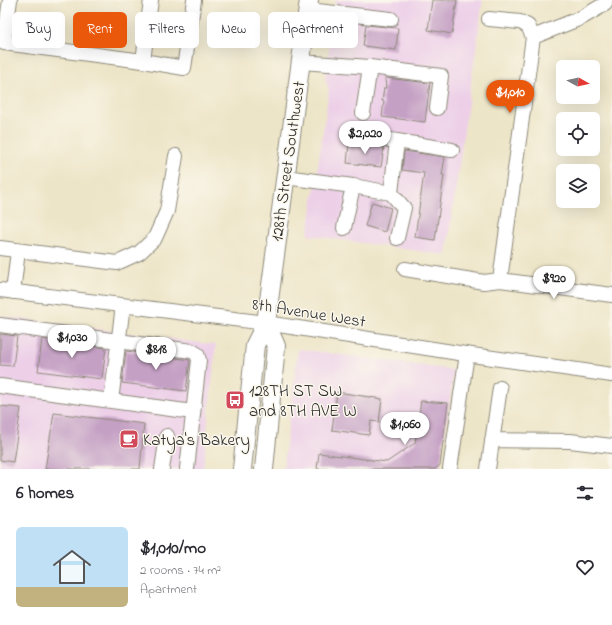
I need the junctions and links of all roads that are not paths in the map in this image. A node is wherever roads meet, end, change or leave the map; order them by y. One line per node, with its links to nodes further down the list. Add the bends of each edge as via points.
1 (10, 0): 9 (street, via 4,43)
2 (151, 0): 9 (street)
3 (194, 0): 9 (street, via 184,68)
4 (606, 0): 8 (street, via 605,4 581,18)
5 (308, 5): 6 (street); 10 (main road, 128th Street Southwest)
6 (391, 19)
7 (489, 19): 8 (street, via 520,22 528,26)
8 (533, 37): 26 (street)
9 (143, 61)
10 (301, 62): 11 (street); 18 (main road, 128th Street Southwest)
11 (370, 67): 12 (street, via 441,76); 13 (street)
12 (437, 108)
13 (363, 113)
14 (355, 135): 15 (street)
15 (397, 141): 16 (street); 20 (street)
16 (452, 150)
17 (176, 156): 24 (street, via 167,211 155,238 139,253 117,263)
18 (285, 177): 19 (street); 30 (main road, 128th Street Southwest)
19 (353, 186): 20 (street); 21 (street)
20 (391, 193): 22 (street, via 404,208)
21 (344, 228)
22 (398, 238)
23 (0, 248): 24 (street)
24 (18, 251): 27 (street)
25 (405, 269): 26 (street, via 484,282)
26 (500, 280): 28 (street)
27 (7, 291): 29 (street, 8th Avenue West)
28 (612, 295)
29 (123, 305): 30 (street, 8th Avenue West); 32 (street)
30 (266, 323): 33 (street, 8th Avenue West); 44 (main road, 128th Street Southwest, via 255,345); 45 (main road, via 276,346)
31 (0, 325): 32 (street)
32 (118, 341): 37 (street); 38 (street, via 192,351 196,354 199,360)
33 (467, 354): 34 (street, 8th Avenue West); 46 (street)
34 (612, 375)
35 (0, 386): 37 (street)
36 (500, 388): 40 (street)
37 (111, 401): 38 (street)
38 (193, 412): 43 (street)
39 (167, 436): 42 (street)
40 (492, 440): 41 (street, via 570,441); 47 (street)
41 (612, 446)
42 (162, 469)
43 (187, 469)
44 (242, 469)
45 (264, 469)
46 (450, 469)
47 (488, 469)

